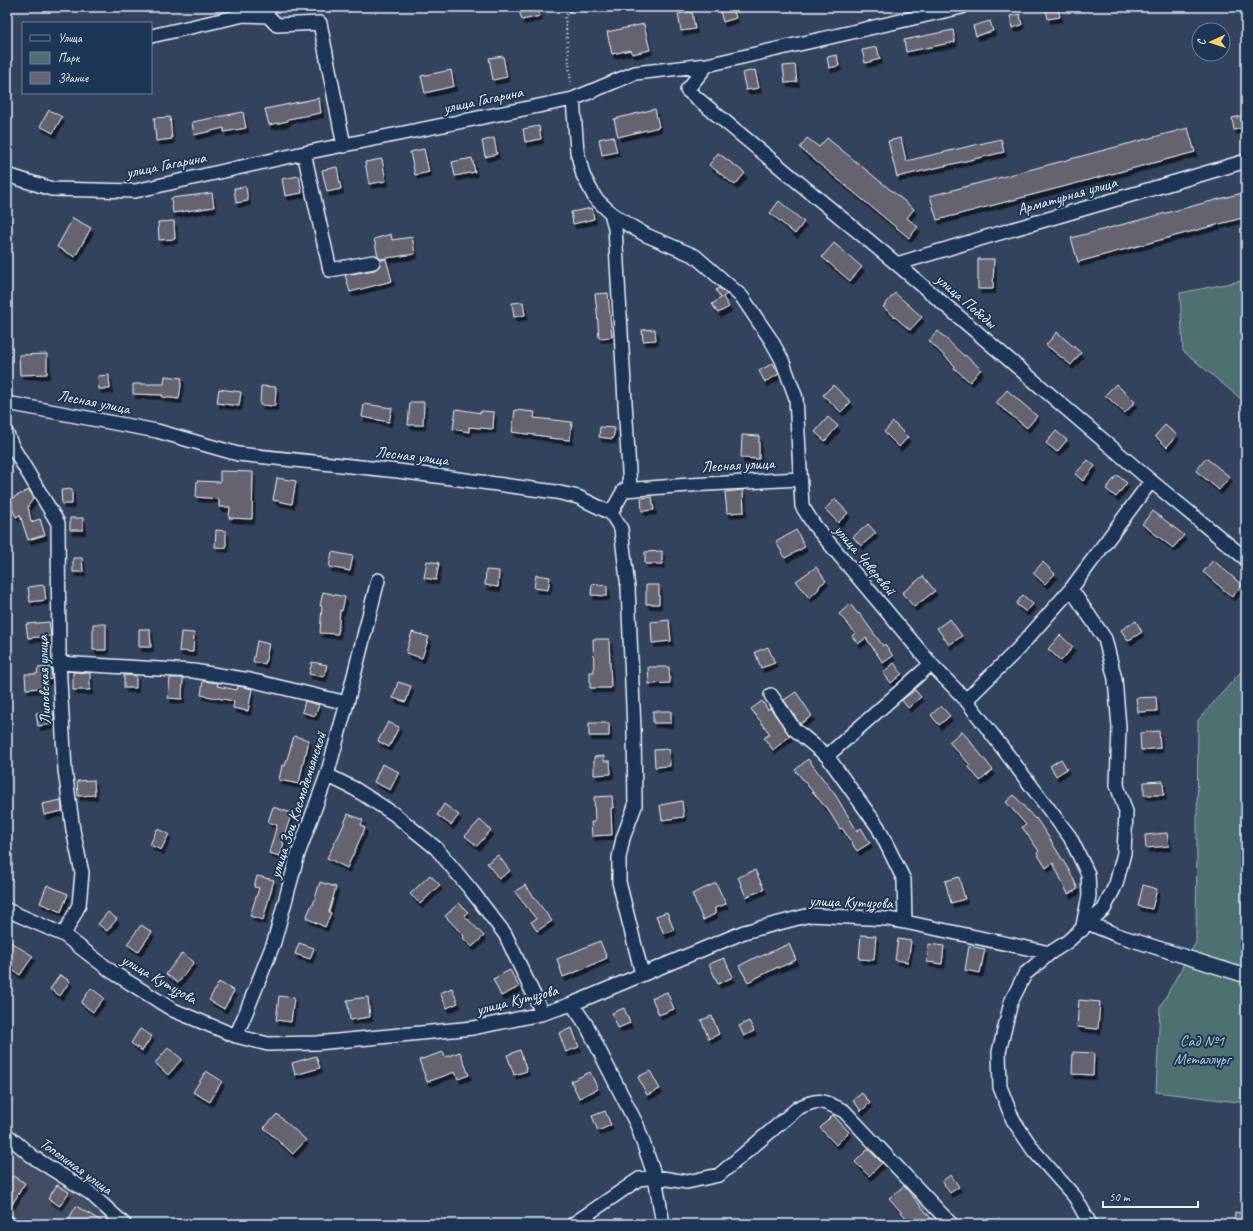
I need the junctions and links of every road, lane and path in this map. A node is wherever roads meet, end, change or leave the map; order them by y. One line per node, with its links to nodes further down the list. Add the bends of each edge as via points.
1 (573, 7): 6 (path, via 565,17)
2 (962, 7): 5 (street, улица Гагарина)
3 (267, 11): 4 (street); 7 (street, via 276,25 320,23)
4 (152, 36)
5 (707, 65): 6 (street, улица Гагарина, via 635,73); 13 (street, улица Победы, via 687,90)
6 (572, 99): 7 (street, улица Гагарина); 11 (street, улица Чеверевой, via 577,152 583,175 595,198)
7 (344, 146): 8 (street, улица Гагарина)
8 (304, 153): 10 (street, улица Гагарина, via 135,191 52,189); 12 (street, via 330,270)
9 (1246, 161): 13 (street, Арматурная улица)
10 (7, 174)
11 (611, 213): 16 (street, улица Чеверевой, via 646,235 695,256 742,297 782,360 796,398); 18 (street, via 615,228)
12 (373, 262)
13 (897, 264): 17 (street, улица Победы)
14 (7, 403): 19 (street, Лесная улица, via 157,431 238,454 398,471 556,492 578,497)
15 (7, 434): 23 (street, Липовская улица, via 58,523)
16 (800, 479): 18 (street, Лесная улица); 24 (street, улица Чеверевой, via 802,506 814,525)
17 (1151, 481): 20 (street, улица Победы); 22 (street)
18 (630, 489): 19 (street, via 624,490)
19 (611, 513): 35 (street, via 621,529 628,588 634,730 635,806 623,838 619,858 620,882)
20 (1246, 559)
21 (378, 580): 27 (street, улица Зои Космодемьянской)
22 (1071, 589): 26 (street, via 1017,650); 32 (street, via 1105,639 1115,679 1119,727 1117,785 1126,812 1124,853 1116,884 1104,909)
23 (59, 662): 27 (street, via 193,672 250,680); 33 (street, Липовская улица, via 65,770 82,873 79,905)
24 (930, 664): 26 (street, улица Чеверевой); 28 (street)
25 (771, 695): 28 (street, via 794,729)
26 (966, 700): 32 (street, улица Чеверевой, via 1070,837 1088,874 1089,896)
27 (347, 703): 29 (street, улица Зои Космодемьянской)
28 (827, 756): 31 (street, via 878,827 904,880)
29 (327, 775): 38 (street, via 394,814 436,848 505,934); 39 (street, улица Зои Космодемьянской, via 298,854 274,942)
30 (7, 910): 33 (street, улица Кутузова)
31 (905, 922): 34 (street, улица Кутузова); 35 (street, улица Кутузова, via 810,915 744,932)
32 (1085, 927): 34 (street); 36 (street)
33 (64, 935): 39 (street, улица Кутузова, via 111,971 173,1010)
34 (1050, 953): 48 (street, via 1025,974 1011,1002 999,1052 1000,1087 1014,1120 1034,1152 1075,1197)
35 (642, 974): 37 (street, улица Кутузова)
36 (1246, 976)
37 (572, 1004): 38 (street, улица Кутузова); 41 (street, via 587,1026 637,1125)
38 (541, 1014): 39 (street, улица Кутузова, via 473,1028 317,1043 268,1044)
39 (236, 1036)
40 (7, 1135): 44 (street, Тополиная улица, via 33,1157 90,1193)
41 (654, 1177): 45 (street, via 639,1179); 46 (street); 47 (street, via 687,1182 719,1175 798,1108 812,1101 823,1101 844,1111)
42 (7, 1222): 43 (street)
43 (10, 1224)
44 (124, 1224)
45 (573, 1224)
46 (663, 1224)
47 (950, 1224)
48 (1090, 1224)

